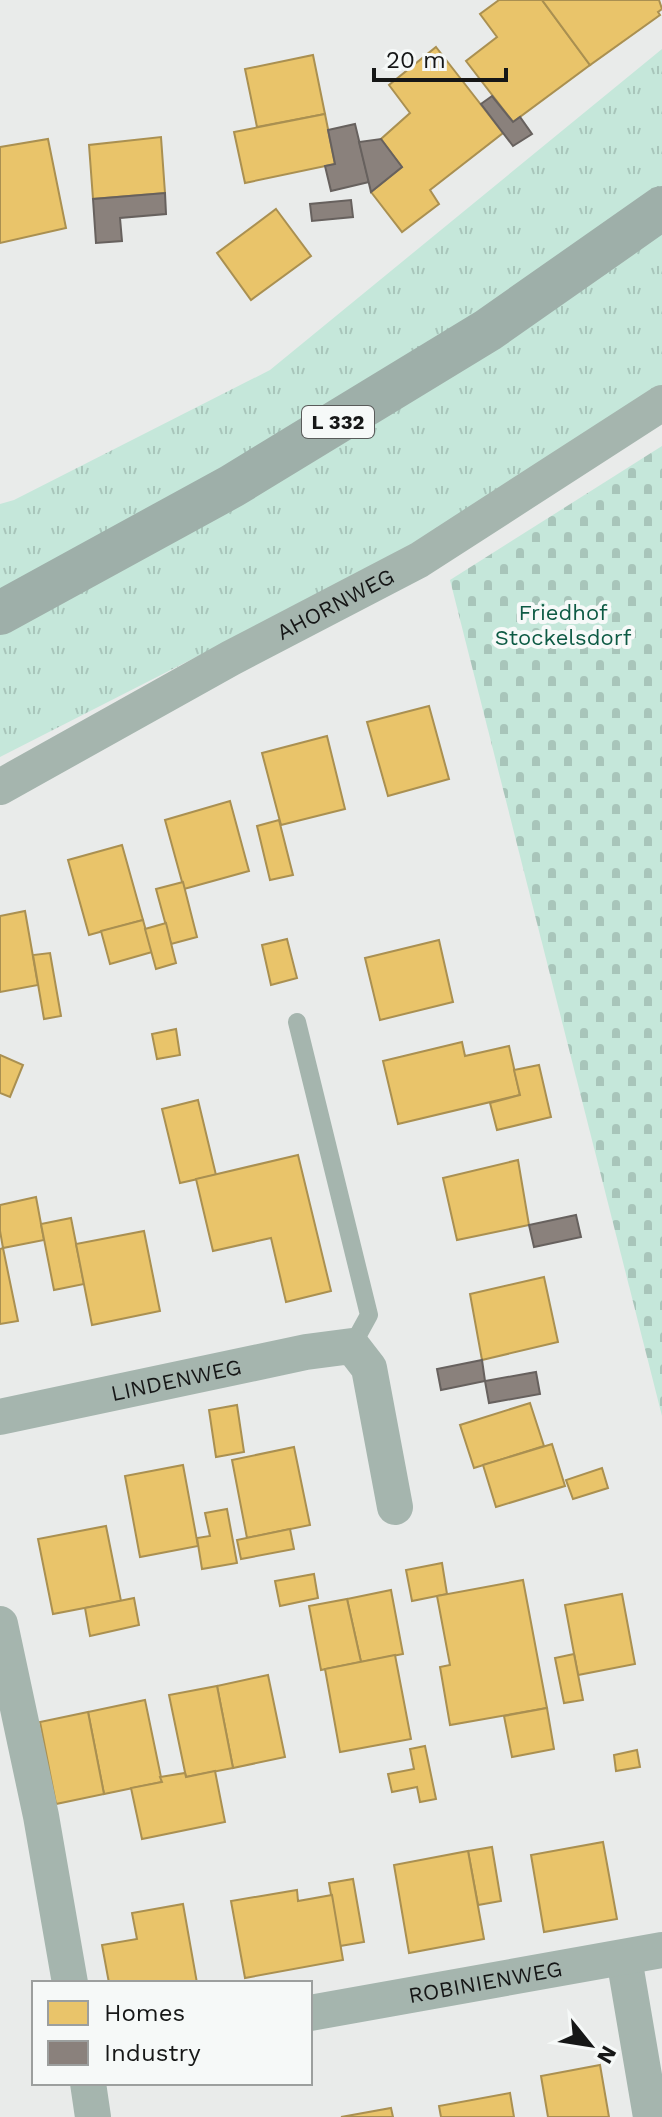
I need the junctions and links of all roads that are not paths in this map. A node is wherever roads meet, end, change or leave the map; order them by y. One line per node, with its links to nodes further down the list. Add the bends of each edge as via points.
1 (662, 208): 3 (main road, L 332, via 488,330 232,486)
2 (662, 403): 4 (street, AHORNWEG, via 419,560)
3 (0, 613)
4 (0, 787)
5 (297, 1022): 6 (lane, via 369,1315)
6 (352, 1346): 7 (street, LINDENWEG); 8 (street, via 369,1368)
7 (0, 1417)
8 (395, 1507)
9 (0, 1624): 12 (street)
10 (662, 1950): 11 (street, ROBINIENWEG)
11 (624, 1958): 13 (street, ROBINIENWEG); 16 (street)
12 (70, 1981)
13 (312, 2013)
14 (88, 2085): 15 (street)
15 (93, 2117)
16 (651, 2117)

